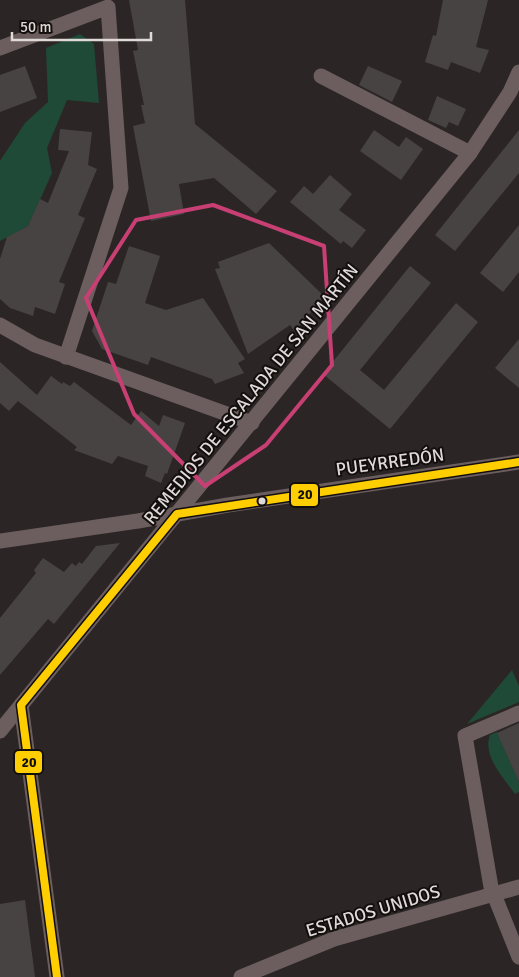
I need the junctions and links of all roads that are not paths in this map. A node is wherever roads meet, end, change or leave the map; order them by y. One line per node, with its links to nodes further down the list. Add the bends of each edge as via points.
1 (0, 48): 6 (street, via 108,7 121,188)
2 (519, 72): 4 (street, REMEDIOS DE ESCALADA DE SAN MARTÍN, via 510,92)
3 (321, 76): 4 (street)
4 (470, 153): 7 (street, REMEDIOS DE ESCALADA DE SAN MARTÍN)
5 (0, 325): 6 (street, via 34,345)
6 (66, 357): 7 (street)
7 (252, 424): 9 (street, REMEDIOS DE ESCALADA DE SAN MARTÍN)
8 (519, 462): 9 (street, PUEYRREDÓN)
9 (177, 514): 10 (street, PUEYRREDÓN); 11 (street, REMEDIOS DE ESCALADA DE SAN MARTÍN)
10 (0, 541)
11 (20, 705): 13 (street, REMEDIOS DE ESCALADA DE SAN MARTÍN); 17 (street)
12 (519, 713): 15 (street, via 465,736)
13 (0, 731)
14 (519, 887): 15 (street, ESTADOS UNIDOS)
15 (494, 895): 16 (street); 18 (street, ESTADOS UNIDOS, via 334,939)
16 (519, 958)
17 (57, 977)
18 (241, 977)

